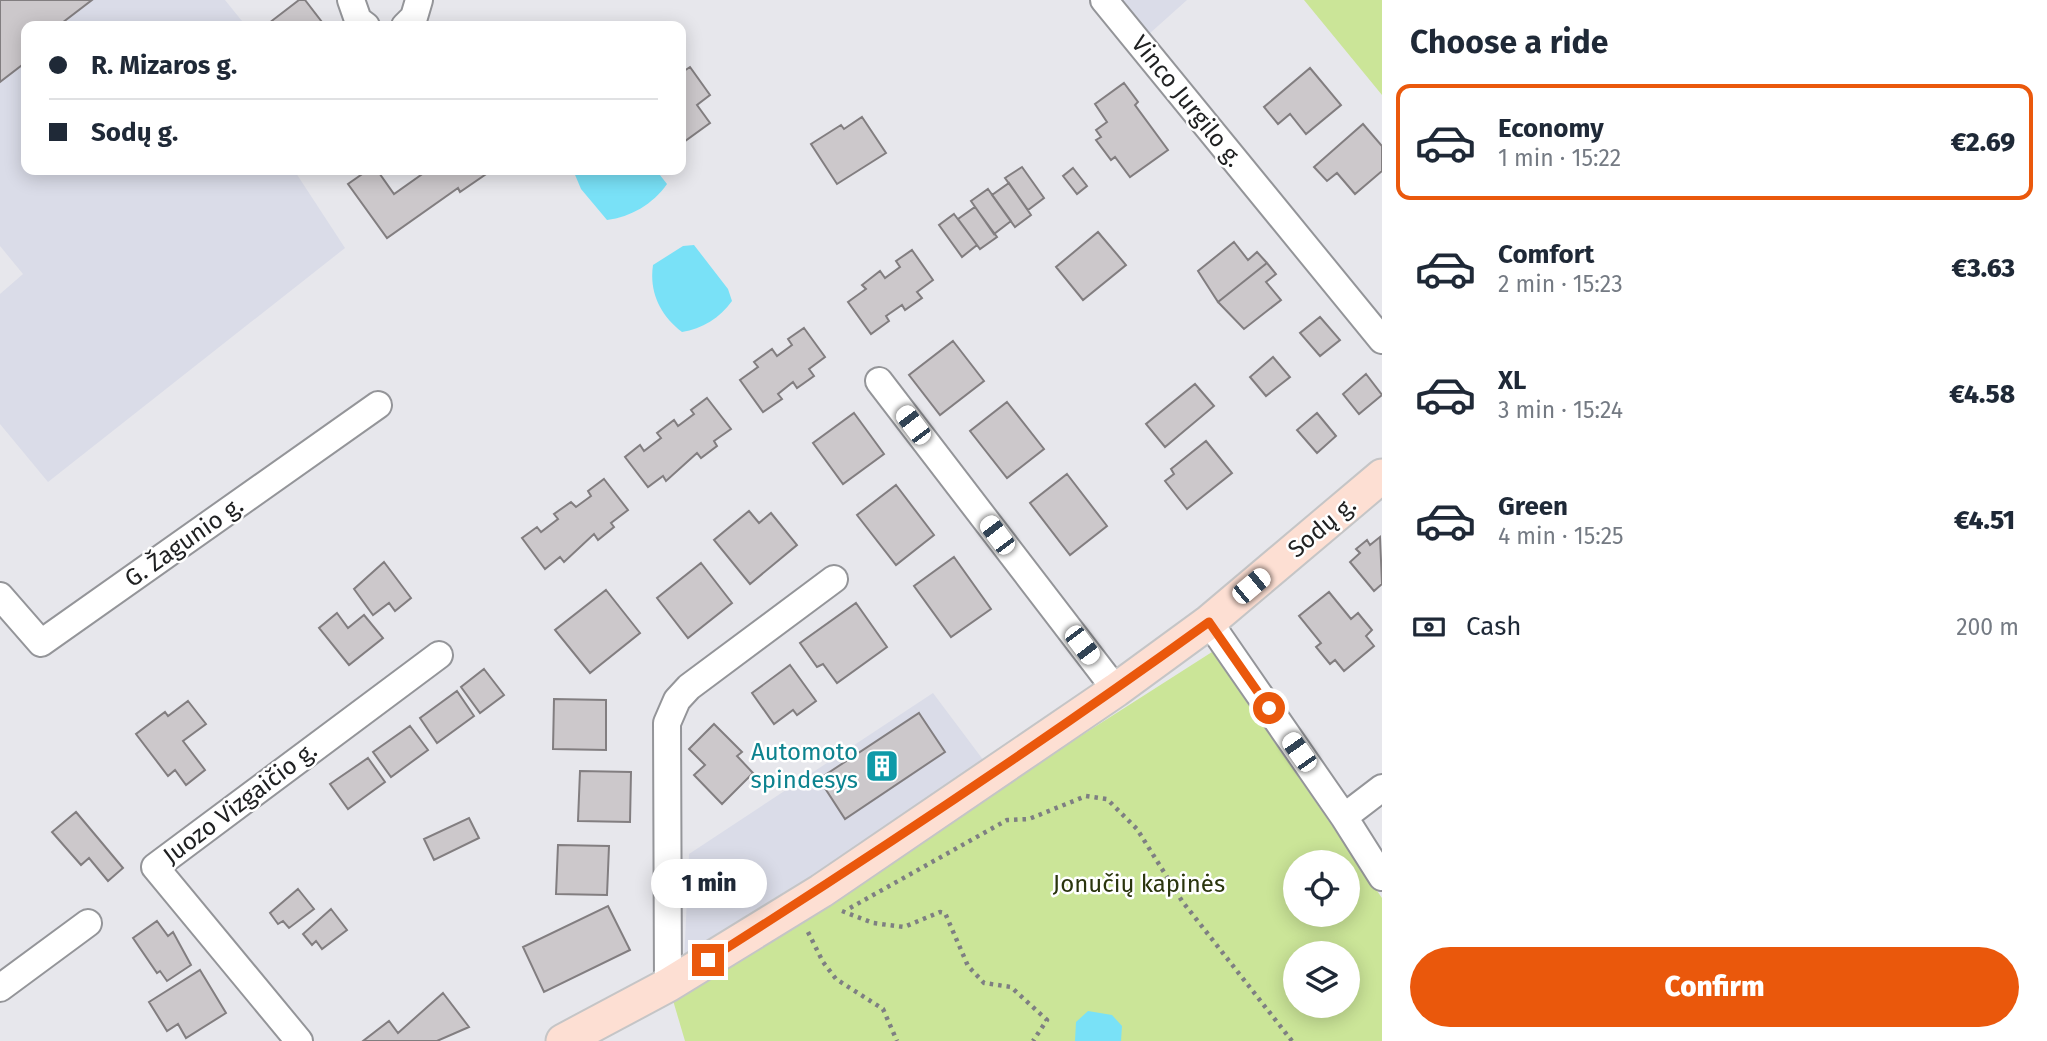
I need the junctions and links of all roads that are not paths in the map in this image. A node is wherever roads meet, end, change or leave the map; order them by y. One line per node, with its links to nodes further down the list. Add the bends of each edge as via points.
1 (351, 0): 4 (street)
2 (419, 0): 5 (street)
3 (1104, 0): 6 (street, Vinco Jurgilo g.)
4 (359, 21)
5 (410, 21)
6 (1382, 340)
7 (879, 380): 14 (street)
8 (379, 405): 11 (street, G. Žagunio g., via 41,643)
9 (1382, 476): 12 (main road, Sodų g.)
10 (834, 579): 19 (street, via 690,687 677,700 667,723)
11 (0, 596)
12 (1209, 622): 14 (main road, Sodų g.); 16 (street)
13 (439, 655): 21 (street, Juozo Vizgaičio g., via 155,867)
14 (1116, 690): 19 (main road, Sodų g., via 820,903)
15 (1382, 788): 16 (street)
16 (1343, 817): 17 (street)
17 (1382, 877)
18 (88, 923): 20 (street)
19 (668, 985): 22 (main road, Sodų g.)
20 (0, 988)
21 (299, 1041)
22 (563, 1041)

